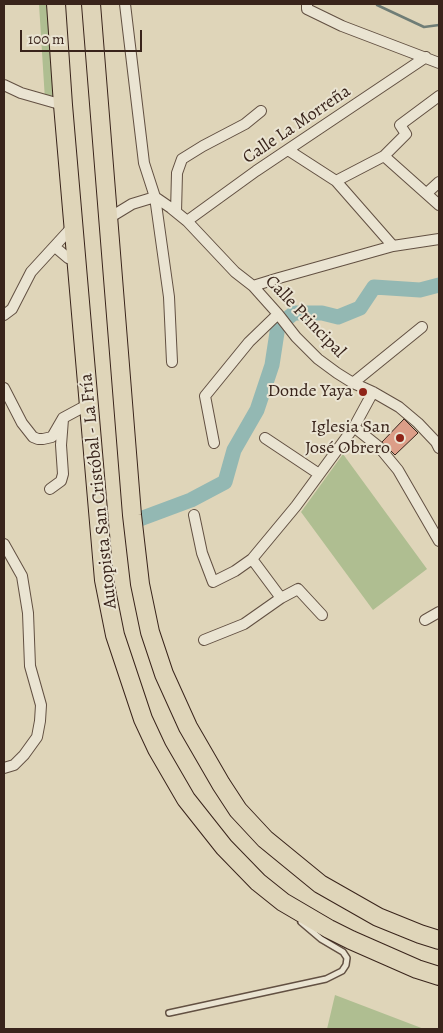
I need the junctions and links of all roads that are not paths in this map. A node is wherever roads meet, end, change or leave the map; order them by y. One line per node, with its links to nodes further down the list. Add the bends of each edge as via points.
1 (56, 4): 9 (highway, Autopista San Cristóbal - La Fría)
2 (91, 4): 19 (highway, Autopista San Cristóbal - La Fría)
3 (124, 4): 16 (street, via 144,163)
4 (307, 4): 5 (street, via 307,9 342,26)
5 (426, 57): 6 (street); 11 (street, Calle La Morreña)
6 (439, 63)
7 (4, 85): 9 (street)
8 (439, 96): 12 (street, via 400,125 406,134)
9 (63, 105): 21 (highway, Autopista San Cristóbal - La Fría)
10 (261, 111): 18 (street, via 245,124 182,159 177,173)
11 (288, 150): 13 (street); 20 (street, Calle La Morreña)
12 (384, 156): 13 (street); 15 (street)
13 (336, 181): 23 (street)
14 (439, 182): 15 (street)
15 (427, 193): 17 (street)
16 (154, 197): 18 (street, Calle Principal); 19 (street, via 132,204); 30 (street, via 169,297)
17 (439, 204)
18 (176, 212): 20 (street, Calle Principal)
19 (108, 218): 53 (highway, Autopista San Cristóbal - La Fría, via 140,584 157,654 188,727 229,797 265,839 320,884 370,912)
20 (187, 221): 26 (street, Calle Principal, via 235,272)
21 (74, 225): 24 (street); 25 (highway, Autopista San Cristóbal - La Fría)
22 (439, 239): 23 (street)
23 (393, 246): 26 (street)
24 (55, 247): 25 (street); 28 (street, via 31,272 12,310)
25 (77, 261): 34 (highway, Autopista San Cristóbal - La Fría)
26 (253, 286): 27 (street, Calle Principal)
27 (278, 314): 31 (street, Calle Principal, via 318,359); 38 (street, via 249,342 205,396)
28 (4, 315)
29 (422, 327): 31 (street)
30 (172, 362)
31 (353, 383): 33 (street, Calle Principal)
32 (4, 388): 35 (street, via 22,424 33,437 43,440 52,437)
33 (373, 392): 36 (street); 39 (street, Calle Principal, via 418,423)
34 (89, 404): 35 (street); 54 (highway, Autopista San Cristóbal - La Fría, via 104,580 115,635 143,719 186,799 240,865 285,907 351,940)
35 (63, 418): 41 (street, via 63,474 61,481)
36 (354, 427): 40 (street); 43 (street, via 379,447 398,470)
37 (265, 438): 40 (street)
38 (214, 443)
39 (439, 448)
40 (319, 474): 45 (street)
41 (50, 489)
42 (194, 515): 45 (street, via 202,553 213,582)
43 (439, 541)
44 (4, 544): 51 (street, via 22,576 28,613 30,666 41,705 37,737 14,765)
45 (252, 559): 46 (street)
46 (282, 598): 48 (street, via 298,589); 50 (street, via 244,624)
47 (439, 612): 49 (street)
48 (322, 615)
49 (424, 620)
50 (204, 640)
51 (4, 768)
52 (297, 919): 55 (lane, via 321,940 343,952 347,958 342,971 326,979)
53 (439, 940)
54 (439, 976)
55 (169, 1012)

